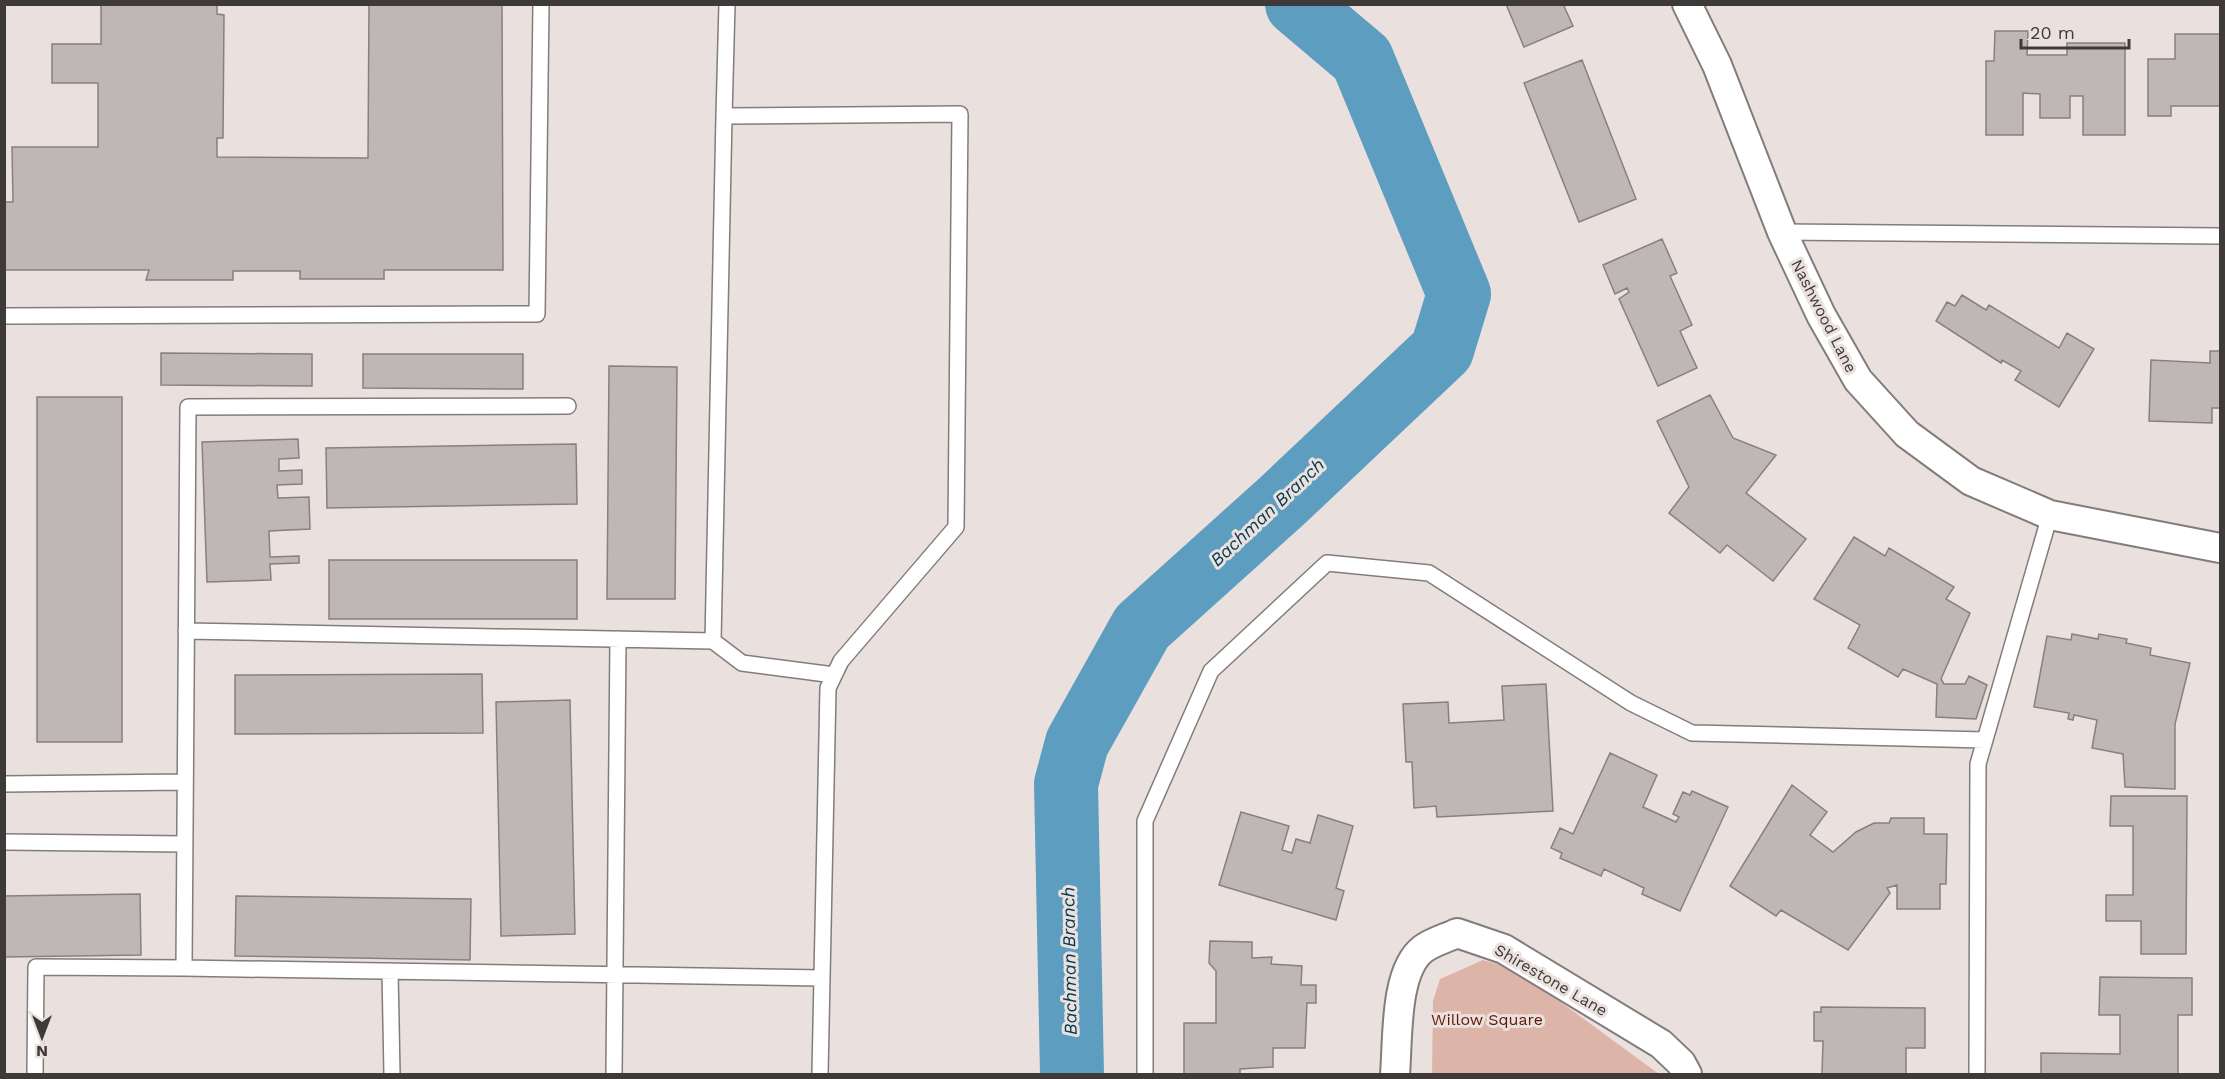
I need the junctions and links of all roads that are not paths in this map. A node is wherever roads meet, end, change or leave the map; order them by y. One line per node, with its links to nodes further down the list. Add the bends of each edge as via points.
1 (541, 4): 7 (lane, via 537,314)
2 (727, 4): 4 (lane)
3 (1687, 4): 5 (street, Nashwood Lane, via 1717,65)
4 (724, 116): 13 (lane); 14 (lane, via 960,114 956,527 841,661)
5 (1782, 232): 6 (lane); 9 (street, Nashwood Lane, via 1858,381 1907,434 1971,481)
6 (2220, 236)
7 (4, 316)
8 (568, 406): 11 (lane, via 188,407)
9 (2050, 515): 10 (street, Nashwood Lane); 15 (lane)
10 (2220, 548)
11 (186, 632): 12 (lane); 16 (lane)
12 (618, 639): 13 (lane); 22 (lane)
13 (712, 641): 14 (lane, via 742,663)
14 (834, 675): 23 (lane, via 828,688)
15 (1985, 740): 28 (lane, via 1692,733 1631,703 1429,573 1328,563 1211,671 1144,821); 31 (lane, via 1978,764)
16 (185, 782): 17 (lane); 19 (lane)
17 (4, 784)
18 (4, 842): 19 (lane)
19 (185, 844): 20 (lane)
20 (184, 968): 21 (lane); 24 (lane, via 36,967)
21 (390, 971): 22 (lane); 25 (lane)
22 (616, 975): 23 (lane); 26 (lane)
23 (822, 978): 27 (lane)
24 (35, 1074)
25 (392, 1074)
26 (614, 1074)
27 (820, 1074)
28 (1145, 1074)
29 (1395, 1074): 30 (street, Shirestone Lane, via 1397,1015 1408,968 1422,949 1457,933 1504,949 1661,1044)
30 (1688, 1074)
31 (1977, 1074)

